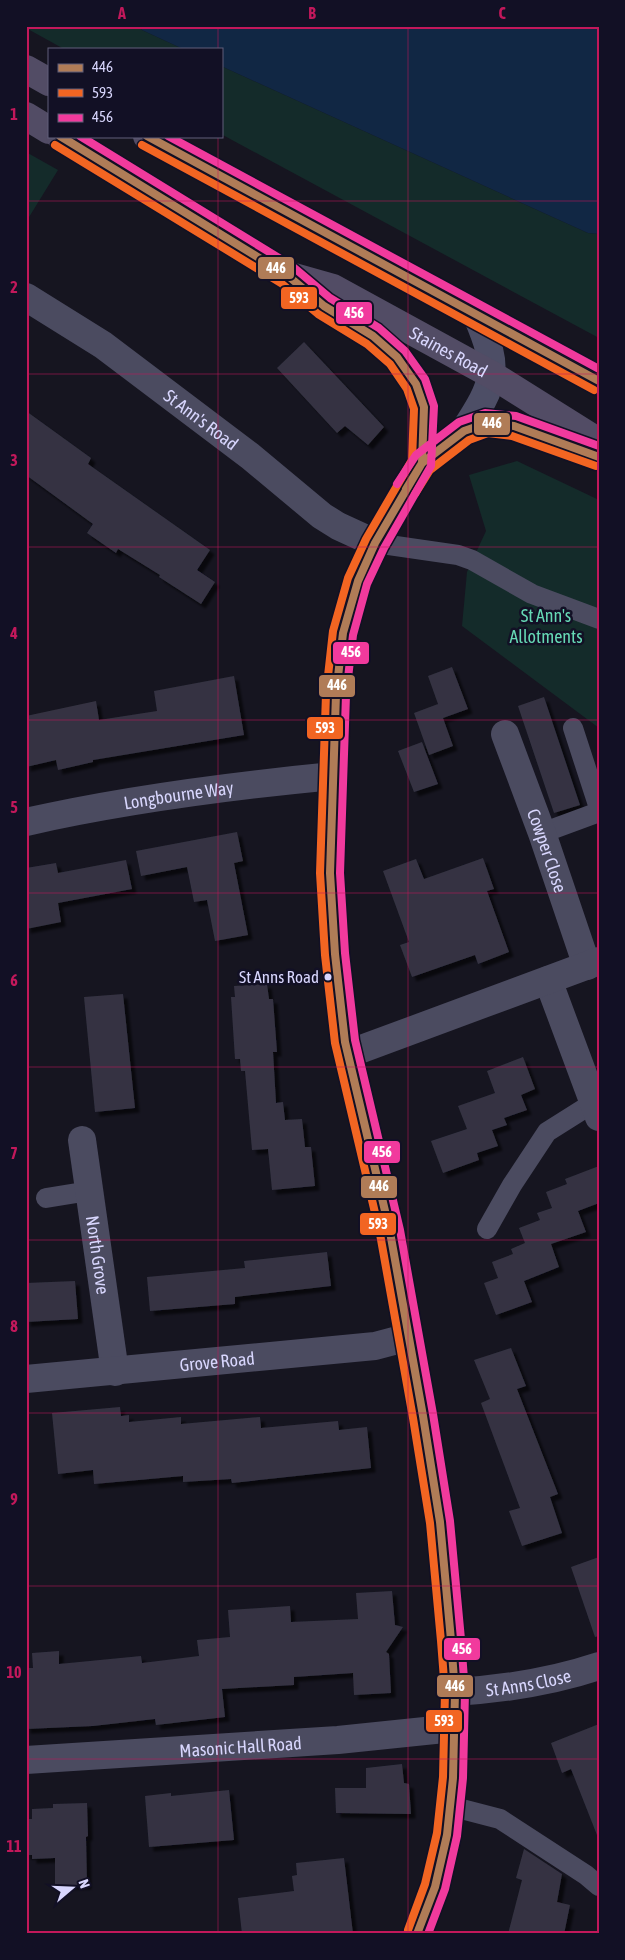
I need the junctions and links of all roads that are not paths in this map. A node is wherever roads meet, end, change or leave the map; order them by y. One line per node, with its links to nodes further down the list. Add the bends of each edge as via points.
1 (26, 69): 2 (main road)
2 (48, 81)
3 (26, 116): 4 (main road)
4 (48, 129)
5 (63, 138): 7 (main road, Staines Road)
6 (151, 138): 9 (main road)
7 (287, 275): 10 (main road, Staines Road, via 333,288); 15 (main road, via 324,306 373,336 396,357 416,384 424,407)
8 (26, 297): 16 (street, St Ann's Road, via 103,346 250,456 322,516)
9 (477, 316): 10 (main road, via 492,355); 11 (main road)
10 (492, 375): 12 (main road, via 485,399); 13 (main road, Staines Road)
11 (599, 380)
12 (464, 431): 14 (main road, via 487,423 514,426); 15 (main road)
13 (599, 442)
14 (599, 456)
15 (422, 463): 16 (main road)
16 (375, 543): 17 (lane, via 458,555 532,594); 20 (main road, via 358,581 342,633)
17 (599, 619)
18 (573, 728): 21 (lane)
19 (505, 734): 23 (street, Cowper Close)
20 (333, 776): 22 (street, Longbourne Way, via 92,807); 26 (main road, via 330,873)
21 (599, 810): 23 (lane)
22 (26, 822)
23 (542, 833): 24 (street, Cowper Close)
24 (593, 964): 25 (street, Cowper Close)
25 (548, 980): 26 (street, Cowper Close); 27 (street)
26 (348, 1054): 32 (main road, via 390,1232)
27 (596, 1110): 31 (lane, via 547,1132)
28 (82, 1140): 29 (street, North Grove)
29 (89, 1191): 30 (lane); 33 (street, North Grove)
30 (46, 1198)
31 (487, 1229)
32 (409, 1337): 33 (street, Grove Road, via 375,1346); 36 (main road, via 440,1522)
33 (115, 1372): 34 (street, Grove Road)
34 (26, 1379)
35 (599, 1666): 36 (street, St Anns Close, via 538,1683)
36 (455, 1692): 37 (main road)
37 (454, 1728): 38 (street, Masonic Hall Road, via 338,1740); 39 (main road, via 454,1778)
38 (26, 1760)
39 (450, 1806): 40 (lane, via 500,1819 586,1874); 41 (main road, via 448,1834 435,1886)
40 (599, 1886)
41 (417, 1934)

